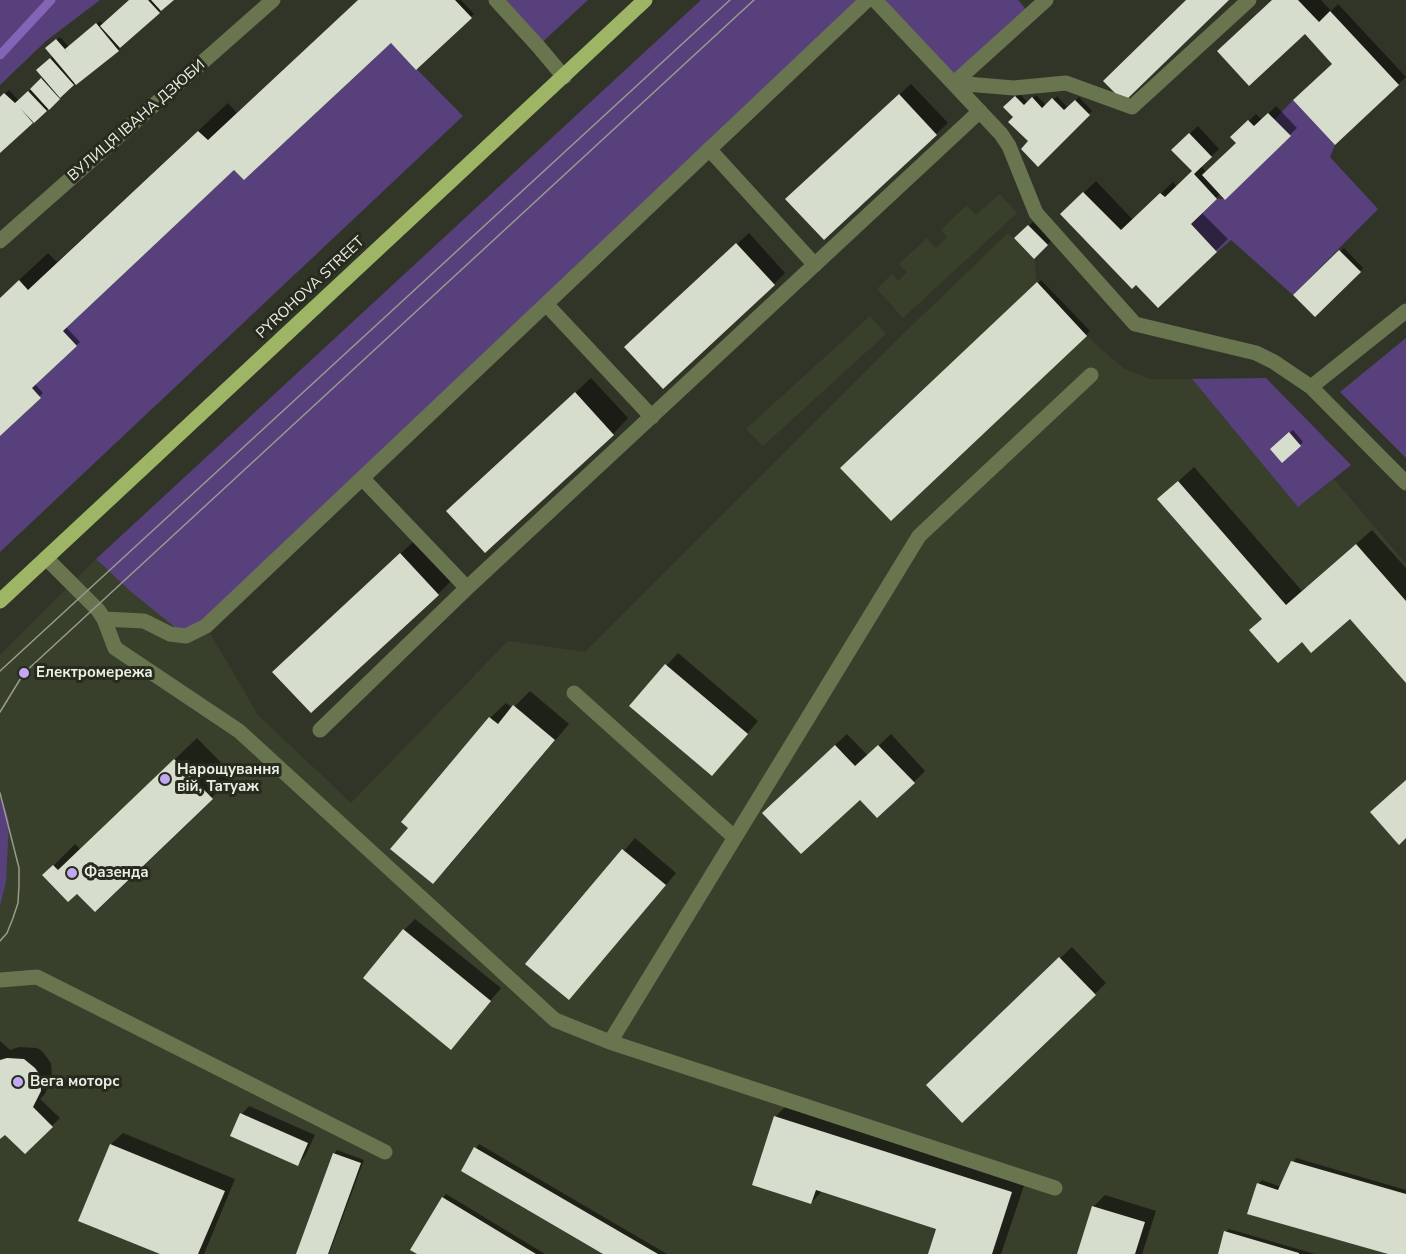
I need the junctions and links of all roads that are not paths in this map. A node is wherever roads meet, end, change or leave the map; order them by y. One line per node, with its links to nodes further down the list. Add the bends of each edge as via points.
1 (273, 0): 12 (street, ВУЛИЦЯ ІВАНА ДЗЮБИ)
2 (496, 0): 8 (street)
3 (645, 0): 8 (main road, PYROHOVA STREET)
4 (867, 0): 11 (street)
5 (875, 0): 9 (street)
6 (1046, 0): 9 (street)
7 (1249, 0): 9 (street, via 1132,107 1066,83 1014,88)
8 (564, 77): 21 (main road, PYROHOVA STREET)
9 (954, 83): 10 (street)
10 (980, 111): 13 (street); 17 (street, via 1009,146 1036,213 1135,324 1256,353)
11 (709, 149): 13 (street); 14 (street)
12 (0, 241)
13 (815, 265): 18 (street)
14 (546, 304): 18 (street); 19 (street)
15 (1406, 311): 17 (street)
16 (1091, 375): 27 (street, via 919,536)
17 (1311, 387): 20 (street)
18 (652, 417): 22 (street)
19 (363, 479): 22 (street); 24 (street, via 206,626 186,636 170,634 144,621)
20 (1406, 483)
21 (46, 558): 23 (main road, PYROHOVA STREET); 24 (street)
22 (467, 588): 26 (street)
23 (0, 601)
24 (104, 619): 29 (street, via 116,648 239,731 555,1020)
25 (574, 693): 27 (street)
26 (320, 730)
27 (734, 837): 29 (street)
28 (0, 980): 30 (street, via 37,977)
29 (610, 1042): 31 (street)
30 (385, 1152)
31 (1055, 1188)

